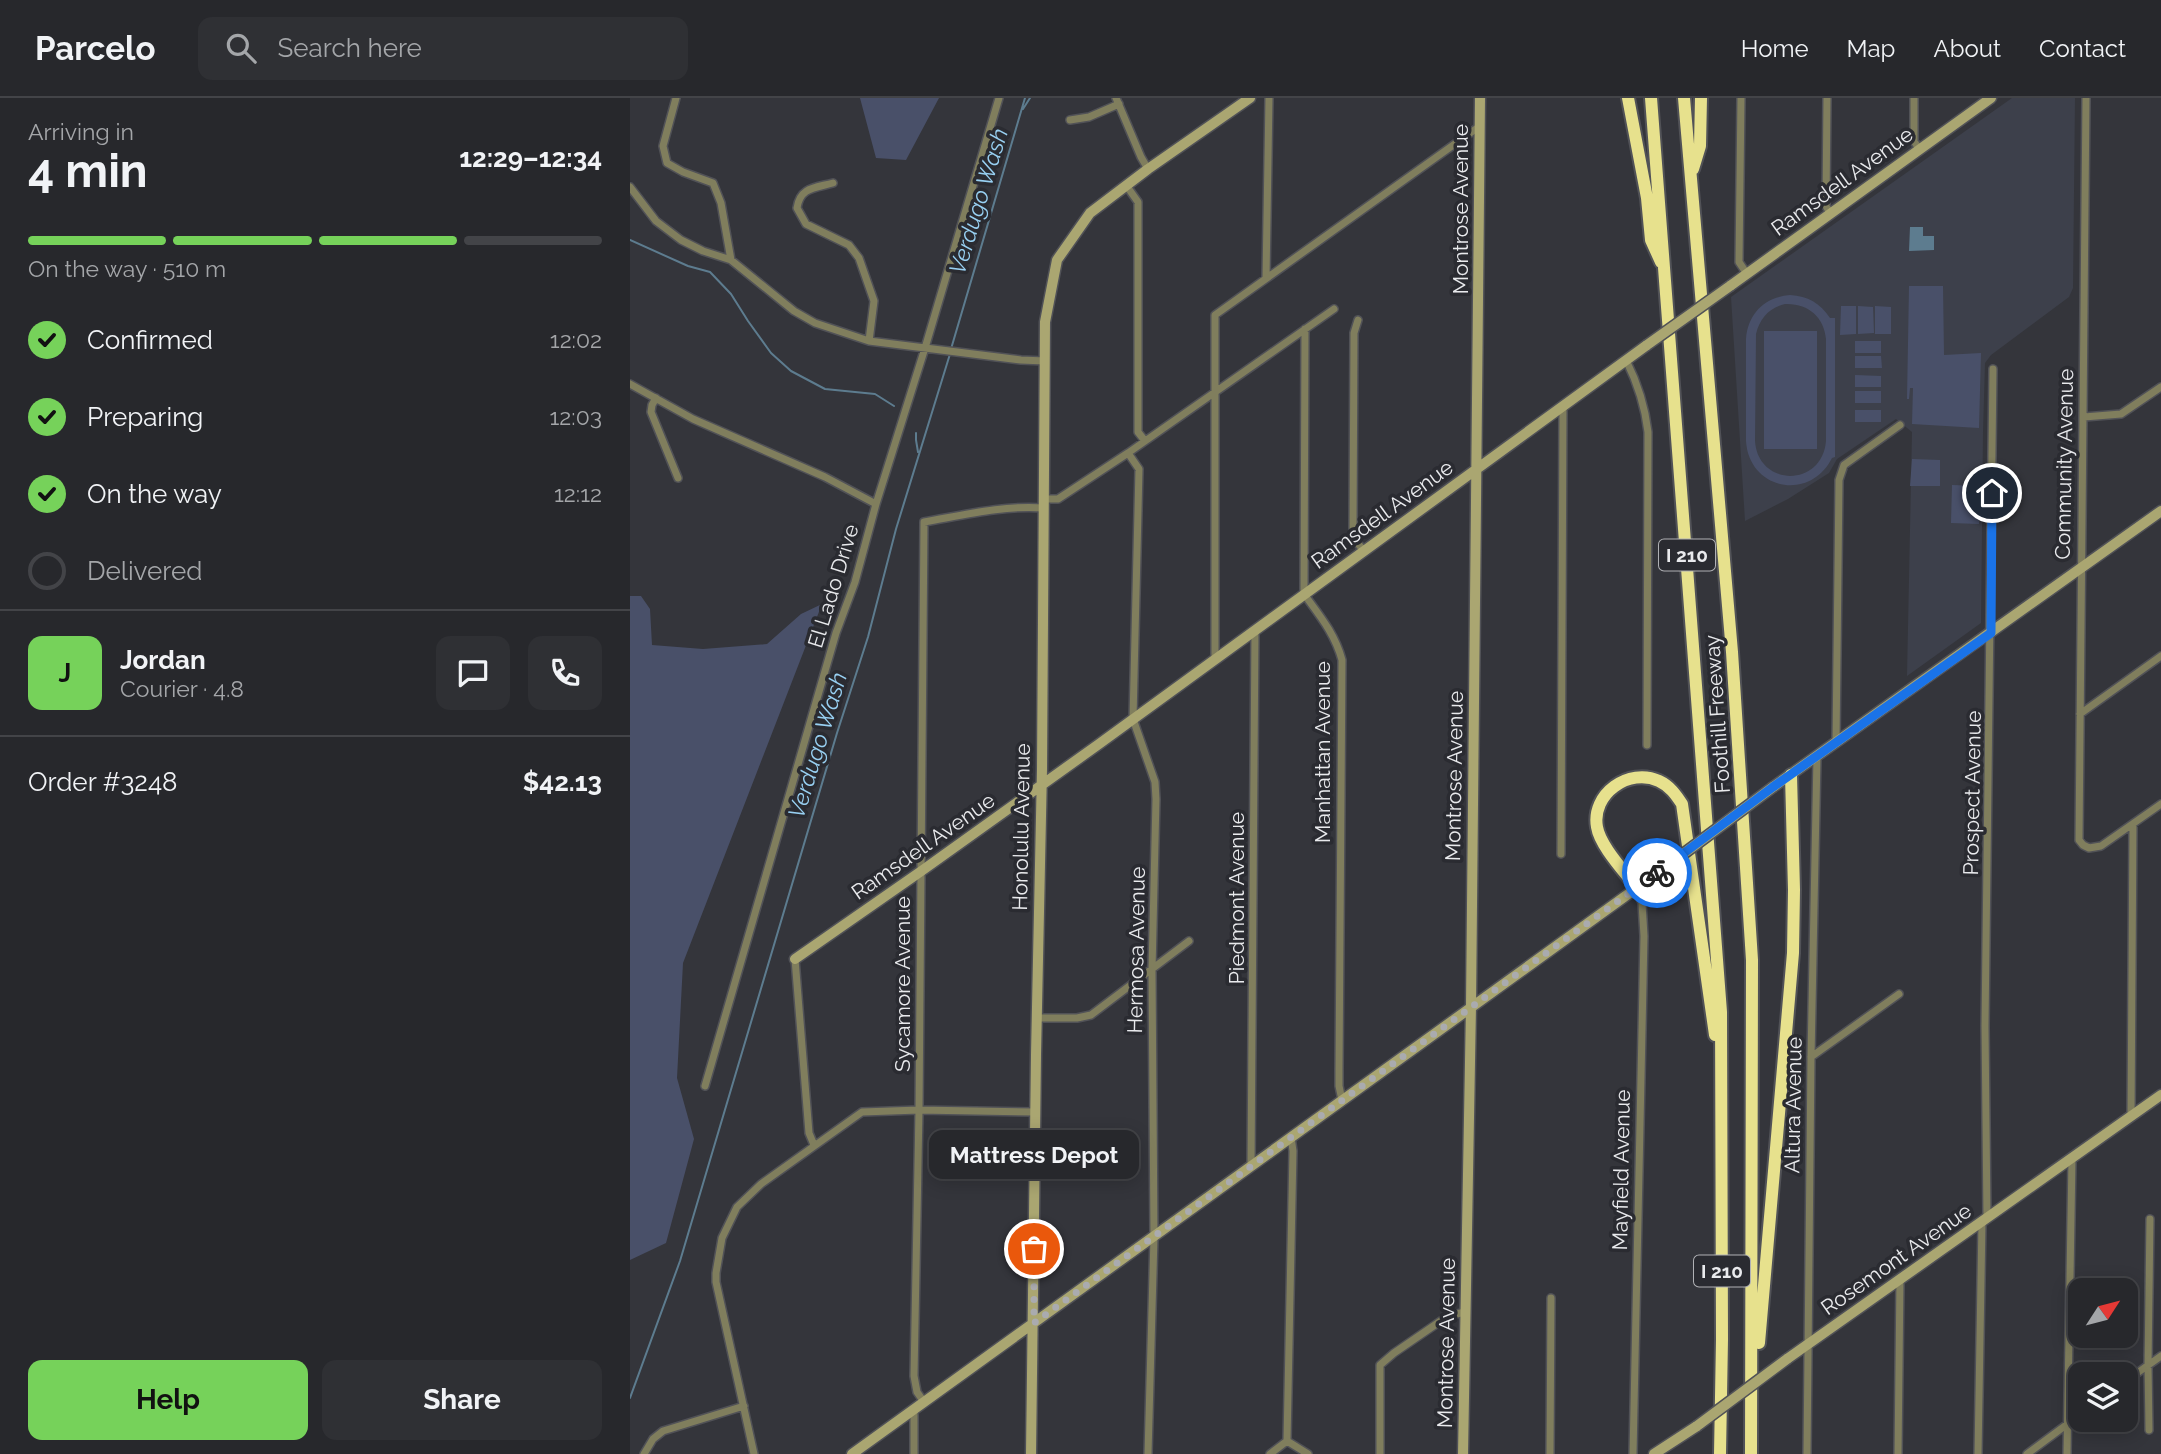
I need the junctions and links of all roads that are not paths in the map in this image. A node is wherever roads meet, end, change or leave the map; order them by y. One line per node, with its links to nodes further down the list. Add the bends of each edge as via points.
1 (676, 98): 25 (street, via 663,146 667,163 713,183)
2 (999, 98): 33 (street, El Lado Drive)
3 (1250, 98): 19 (street, Honolulu Avenue)
4 (1269, 98): 28 (street)
5 (1480, 98): 17 (street, Montrose Avenue)
6 (1628, 98): 26 (highway, via 1651,240)
7 (1651, 98): 26 (highway, Foothill Freeway / I 210)
8 (1684, 98): 20 (highway, Foothill Freeway / I 210)
9 (1701, 98): 20 (highway, via 1700,146)
10 (1741, 98): 27 (street, via 1739,262)
11 (1827, 98): 24 (street, via 1826,206)
12 (1914, 98): 18 (street, via 1914,141)
13 (1991, 98): 18 (street, Ramsdell Avenue)
14 (2086, 98): 42 (street, Community Avenue)
15 (1118, 101): 16 (street, via 1089,117); 19 (street)
16 (1070, 120)
17 (1480, 126): 28 (street); 46 (street, Montrose Avenue)
18 (1919, 149): 24 (street, Ramsdell Avenue)
19 (1148, 169): 22 (street, Honolulu Avenue)
20 (1691, 176): 103 (highway, Foothill Freeway / I 210, via 1733,666 1752,960)
21 (833, 183): 32 (street, via 804,191 797,208 806,224 849,245 859,258 874,300)
22 (1126, 185): 35 (street, Honolulu Avenue, via 1090,213 1056,260 1045,322); 44 (street, via 1138,202 1138,432)
23 (630, 187): 25 (street, via 656,221 681,240)
24 (1830, 213): 27 (street, Ramsdell Avenue)
25 (731, 260): 32 (street, via 804,317)
26 (1665, 271): 78 (highway, Foothill Freeway / I 210, via 1721,1012)
27 (1746, 274): 34 (street, Ramsdell Avenue, bridge)
28 (1266, 278): 39 (street, via 1215,315)
29 (1334, 309): 31 (street)
30 (1358, 320): 51 (street, via 1354,333 1352,508 1355,540)
31 (1304, 329): 39 (street); 53 (street)
32 (869, 341): 33 (street)
33 (925, 348): 35 (street); 48 (street, El Lado Drive)
34 (1626, 360): 41 (street, Ramsdell Avenue); 61 (street, via 1640,390 1648,432)
35 (1045, 361): 49 (street, Honolulu Avenue)
36 (1993, 369): 55 (street, Prospect Avenue)
37 (630, 384): 40 (street)
38 (2161, 387): 42 (street, via 2121,414)
39 (1214, 392): 44 (street); 57 (street)
40 (656, 398): 47 (street, via 651,412); 48 (street)
41 (1563, 407): 46 (street, Ramsdell Avenue); 67 (street)
42 (2084, 417): 52 (street, Community Avenue)
43 (1900, 425): 60 (street, via 1844,465 1839,480)
44 (1145, 441): 45 (street)
45 (1128, 453): 49 (street, via 1058,499); 59 (street, Hermosa Avenue, via 1139,469)
46 (1478, 467): 51 (street, Ramsdell Avenue); 74 (street, Montrose Avenue)
47 (678, 478)
48 (876, 503): 77 (street, El Lado Drive)
49 (1044, 503): 64 (street, Honolulu Avenue); 68 (street, Sycamore Avenue, via 924,522)
50 (2161, 511): 52 (street)
51 (1364, 551): 53 (street, Ramsdell Avenue)
52 (2080, 569): 55 (street); 58 (street, Community Avenue)
53 (1304, 594): 54 (street, Ramsdell Avenue); 80 (street, Manhattan Avenue, via 1338,644 1342,660)
54 (1255, 630): 57 (street, Ramsdell Avenue); 87 (street, Piedmont Avenue)
55 (1991, 633): 60 (street); 89 (street, Prospect Avenue)
56 (2161, 656): 58 (street)
57 (1214, 658): 59 (street, Ramsdell Avenue)
58 (2080, 714): 66 (street, Community Avenue, via 2079,840 2096,848)
59 (1133, 719): 64 (street, Ramsdell Avenue); 72 (street, Hermosa Avenue, via 1155,787)
60 (1836, 743): 62 (street)
61 (1647, 745)
62 (1817, 757): 63 (street); 76 (street, Altura Avenue)
63 (1791, 775): 69 (street, bridge); 103 (highway, via 1793,953)
64 (1042, 784): 68 (street, Ramsdell Avenue); 75 (street, Honolulu Avenue)
65 (2161, 804): 66 (street)
66 (2133, 824): 83 (street)
67 (1561, 854)
68 (920, 872): 71 (street, Ramsdell Avenue); 81 (street, Sycamore Avenue)
69 (1636, 887): 74 (street); 78 (highway, via 1602,840 1597,815 1614,786 1645,777 1667,786 1682,804); 118 (street, Mayfield Avenue, via 1644,936)
70 (1189, 942): 72 (street)
71 (795, 959): 85 (street, via 809,1133)
72 (1152, 970): 75 (street, via 1091,1016); 90 (street, Hermosa Avenue)
73 (1899, 994): 76 (street)
74 (1471, 1006): 80 (street); 93 (street, Montrose Avenue)
75 (1037, 1018): 82 (street, Honolulu Avenue)
76 (1811, 1057): 95 (street, Altura Avenue)
77 (705, 1086)
78 (1722, 1088): 120 (highway, Foothill Freeway / I 210)
79 (2161, 1095): 83 (street, Rosemont Avenue)
80 (1342, 1100): 84 (street)
81 (919, 1110): 82 (street); 85 (street, via 862,1112); 100 (street, Sycamore Avenue, via 914,1376)
82 (1035, 1112): 94 (street, Honolulu Avenue)
83 (2131, 1116): 86 (street, Rosemont Avenue)
84 (1291, 1137): 87 (street); 106 (street)
85 (814, 1146): 101 (street, via 737,1207 722,1238 716,1282)
86 (2072, 1158): 89 (street, Rosemont Avenue); 97 (street)
87 (1251, 1167): 90 (street)
88 (2150, 1219): 98 (street)
89 (1984, 1220): 91 (street, Rosemont Avenue); 124 (street, Prospect Avenue)
90 (1154, 1237): 94 (street); 112 (street, Hermosa Avenue)
91 (1900, 1279): 95 (street, Rosemont Avenue); 123 (street)
92 (1551, 1298): 117 (street)
93 (1465, 1312): 115 (street, via 1448,1316 1380,1365); 116 (street, Montrose Avenue)
94 (1034, 1323): 100 (street); 111 (street, Honolulu Avenue)
95 (1809, 1345): 119 (street, Rosemont Avenue, bridge); 122 (street, Altura Avenue)
96 (2161, 1356): 98 (street)
97 (2069, 1362)
98 (2148, 1365): 99 (street); 105 (street)
99 (2138, 1372)
100 (924, 1402): 102 (street)
101 (744, 1406): 107 (street, via 663,1431); 108 (street)
102 (914, 1409): 109 (street); 110 (street)
103 (1751, 1416): 121 (highway, Foothill Freeway / I 210)
104 (2068, 1423): 125 (street); 126 (street)
105 (2149, 1430)
106 (1287, 1441): 113 (street); 114 (street)
107 (644, 1454)
108 (754, 1454)
109 (852, 1454)
110 (914, 1454)
111 (1031, 1454)
112 (1148, 1454)
113 (1270, 1454)
114 (1308, 1454)
115 (1380, 1454)
116 (1463, 1454)
117 (1550, 1454)
118 (1633, 1454)
119 (1654, 1454)
120 (1720, 1454)
121 (1751, 1454)
122 (1807, 1454)
123 (1898, 1454)
124 (1979, 1454)
125 (2027, 1454)
126 (2067, 1454)

